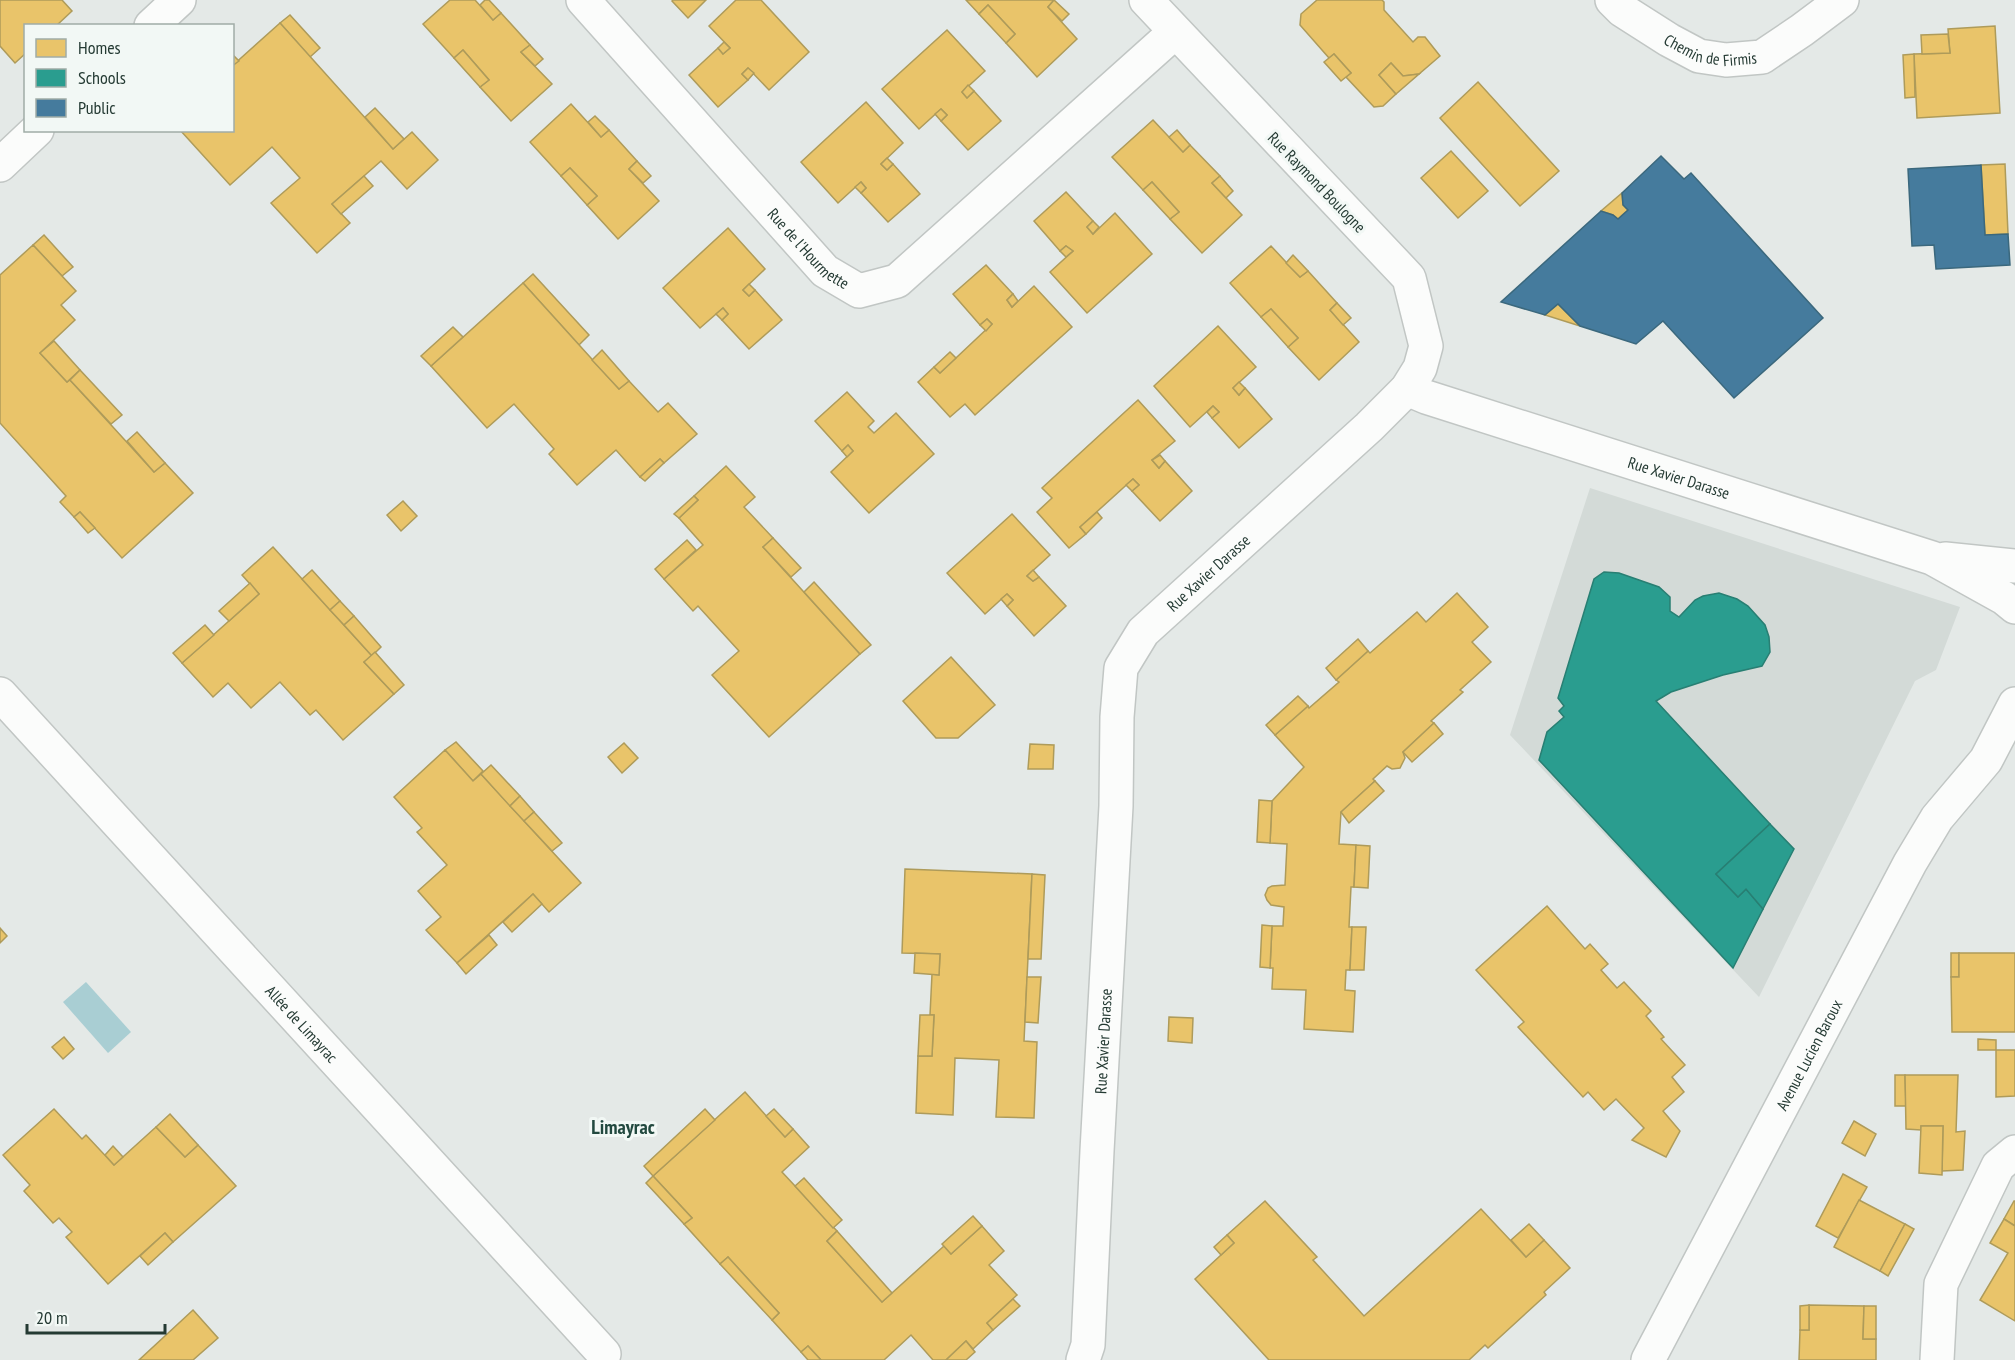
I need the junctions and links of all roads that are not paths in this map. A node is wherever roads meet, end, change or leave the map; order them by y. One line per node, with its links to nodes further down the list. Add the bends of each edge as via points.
1 (583, 0): 5 (street, Rue de l'Hourmette, via 825,271 859,291 897,281)
2 (1146, 0): 5 (street, Rue Raymond Boulogne)
3 (1612, 0): 4 (street, Chemin de Firmis, via 1699,56 1726,60 1762,57)
4 (1842, 0)
5 (1175, 32): 8 (street, Rue Raymond Boulogne, via 1409,278 1426,346 1420,368)
6 (35, 132): 7 (street)
7 (0, 165)
8 (1407, 389): 9 (street, Rue Xavier Darasse); 18 (street, Rue Xavier Darasse, via 1143,632 1120,668 1088,1346)
9 (1932, 558): 10 (street, Rue Xavier Darasse); 11 (street, Rue Xavier Darasse)
10 (2015, 566)
11 (2015, 607)
12 (0, 694): 17 (street, Allée de Limayrac)
13 (2015, 704): 15 (street, Avenue Lucien Baroux)
14 (2015, 744): 15 (street, Avenue Lucien Baroux)
15 (1986, 760): 19 (street, Avenue Lucien Baroux, via 1937,818 1910,863)
16 (2015, 1152): 20 (street, via 1998,1166 1941,1284)
17 (604, 1354)
18 (1083, 1360)
19 (1648, 1360)
20 (1936, 1360)

